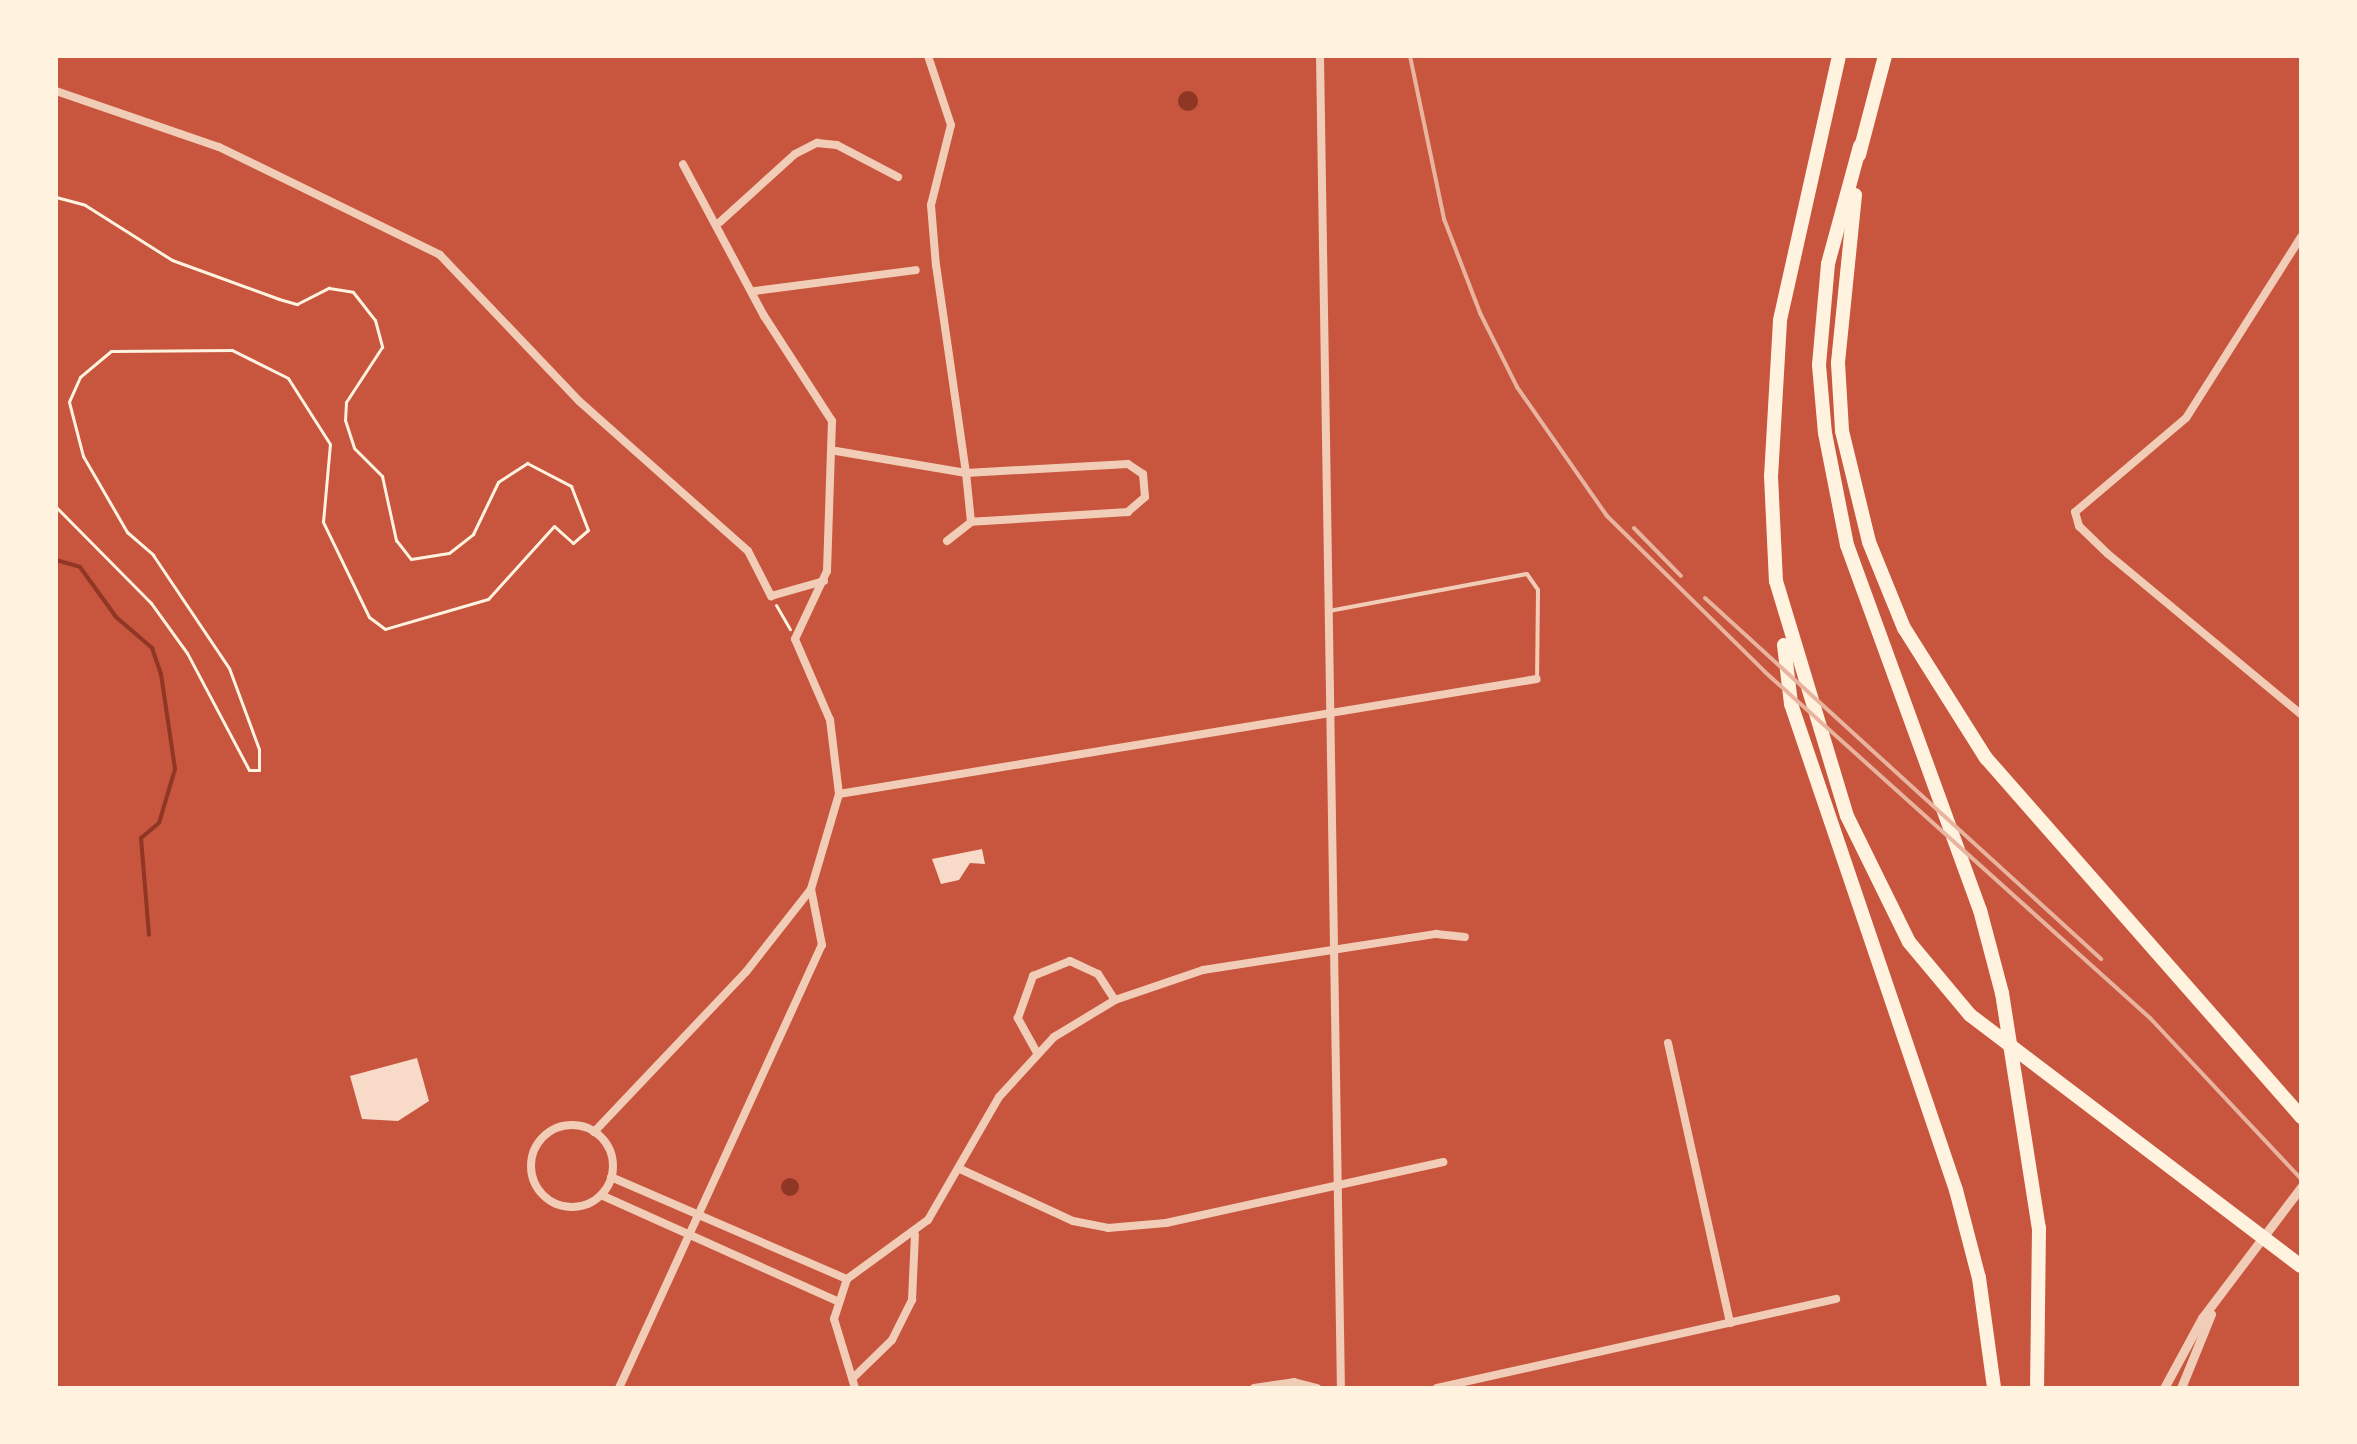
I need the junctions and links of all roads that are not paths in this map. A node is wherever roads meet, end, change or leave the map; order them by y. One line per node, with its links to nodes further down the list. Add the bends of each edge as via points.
1 (928, 56): 14 (street, via 951,125 931,205)
2 (1320, 56): 19 (street)
3 (1839, 56): 18 (highway, via 1780,321 1771,476)
4 (1885, 56): 6 (highway)
5 (56, 91): 17 (street, via 219,147 440,255 579,401 748,551 771,596)
6 (1860, 146): 30 (highway, via 1838,363 1842,431 1865,529 1904,628 1986,758); 55 (highway, via 1828,264 1819,365 1825,433 1847,545 1946,811 2002,993 2039,1228)
7 (683, 164): 9 (street)
8 (898, 177): 9 (street, via 837,145 817,143 795,154)
9 (720, 222): 12 (street)
10 (2301, 237): 21 (street, via 2186,418 2075,512 2079,526 2108,554)
11 (916, 270): 12 (street)
12 (755, 291): 13 (street, via 824,405)
13 (836, 451): 14 (street); 17 (street)
14 (966, 473): 15 (street); 15 (street, via 1128,464 1147,484 1139,506 1128,512)
15 (971, 522): 16 (street)
16 (947, 541)
17 (824, 581): 23 (street, via 795,639 830,720)
18 (1776, 581): 41 (highway, via 1799,674 1875,880 1927,967 1970,1015 2066,1092); 54 (highway, via 1791,704 1956,1190 1993,1351)
19 (1327, 612): 20 (lane, via 1527,574 1538,590); 22 (street)
20 (1537, 679): 22 (street)
21 (2301, 714)
22 (1329, 715): 23 (street); 26 (street)
23 (839, 794): 24 (street)
24 (811, 889): 31 (street, via 746,972); 38 (street, via 822,945)
25 (1465, 937): 26 (street)
26 (1337, 948): 27 (street, via 1203,970); 35 (street)
27 (1115, 1000): 29 (street); 29 (street, via 1098,974 1070,961 1033,976 1018,1018)
28 (1668, 1043): 46 (street)
29 (1036, 1051): 33 (street, via 999,1097)
30 (2301, 1117)
31 (594, 1132): 34 (street, via 611,1155); 37 (street, via 558,1128 538,1143 531,1166 539,1190 558,1204 582,1205)
32 (1443, 1162): 35 (street)
33 (960, 1169): 35 (street, via 1073,1221 1108,1228); 40 (street)
34 (611, 1177): 37 (street); 38 (street)
35 (1336, 1187): 52 (street)
36 (2301, 1187): 45 (street)
37 (601, 1195): 39 (street)
38 (698, 1211): 39 (street); 42 (street)
39 (689, 1232): 44 (street); 48 (street)
40 (915, 1235): 42 (street); 47 (street, via 912,1300 892,1340)
41 (2301, 1266)
42 (847, 1279): 44 (street)
43 (1836, 1299): 46 (street)
44 (837, 1301): 47 (street, via 836,1334)
45 (2211, 1314): 56 (street); 57 (street)
46 (1730, 1323): 53 (street)
47 (853, 1378): 49 (street)
48 (619, 1388)
49 (855, 1388)
50 (1254, 1388): 51 (street, via 1294,1382)
51 (1317, 1388)
52 (1341, 1388)
53 (1437, 1388)
54 (1994, 1388)
55 (2037, 1388)
56 (2164, 1388)
57 (2181, 1388)

